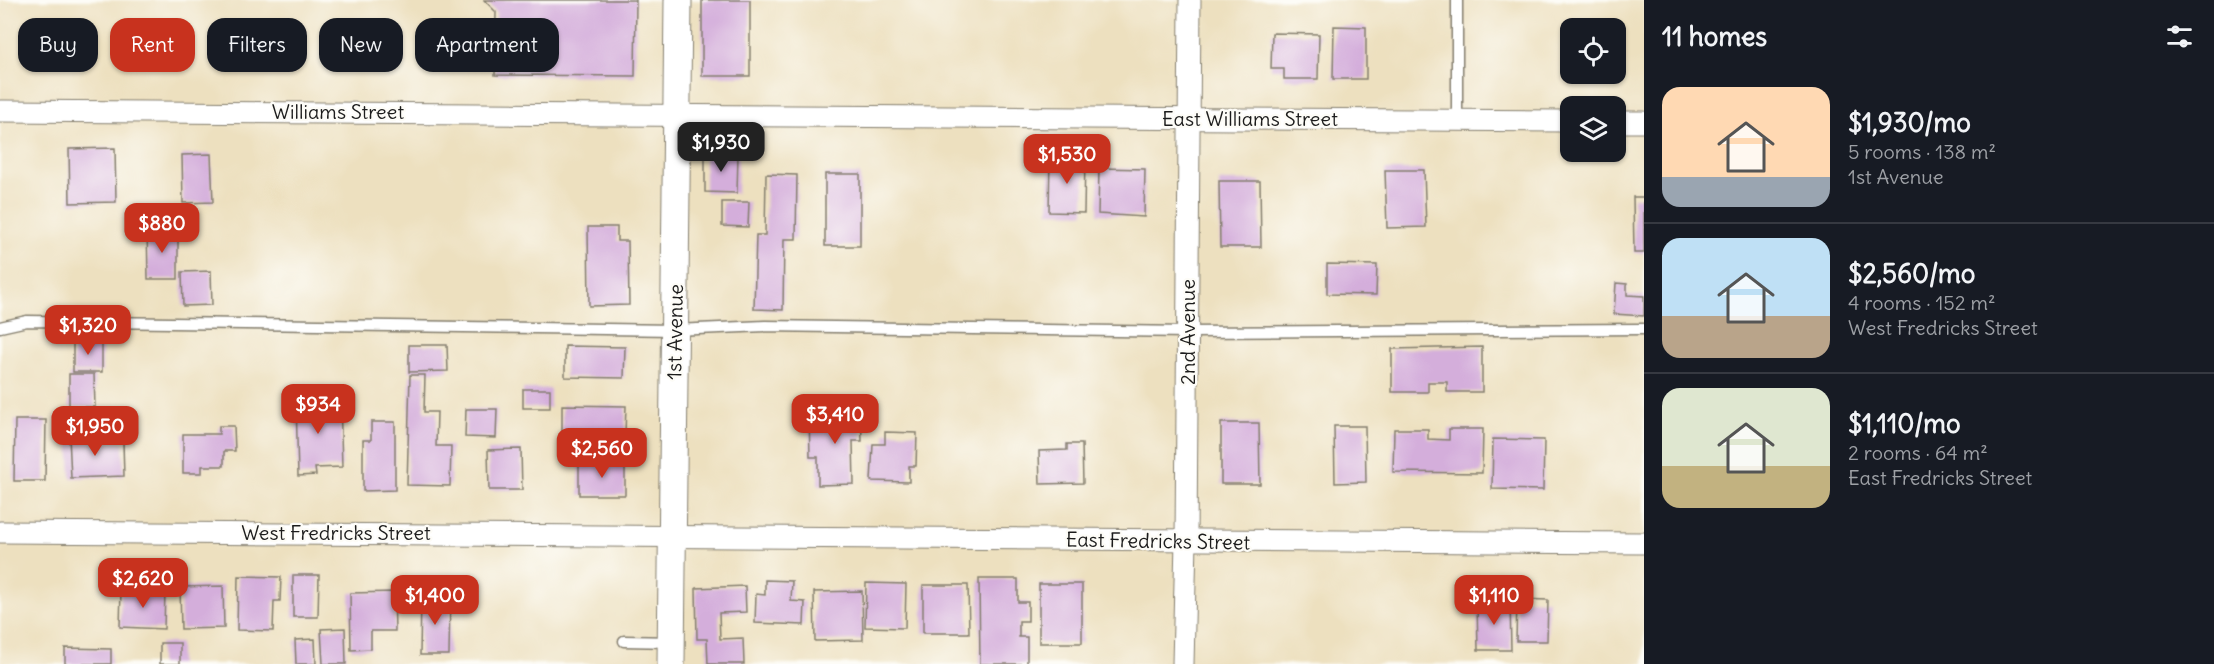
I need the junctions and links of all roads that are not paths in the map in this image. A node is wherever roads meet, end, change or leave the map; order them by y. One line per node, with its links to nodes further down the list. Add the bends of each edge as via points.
1 (678, 0): 5 (street, 1st Avenue)
2 (1190, 0): 6 (street, 2nd Avenue)
3 (1457, 0): 7 (lane)
4 (0, 111): 5 (street, Williams Street)
5 (677, 114): 6 (street, East Williams Street); 13 (street, 1st Avenue)
6 (1189, 118): 7 (street, East Williams Street); 14 (street, 2nd Avenue)
7 (1457, 121): 8 (street, East Williams Street)
8 (1560, 122)
9 (1626, 122): 10 (street)
10 (1644, 122)
11 (0, 327): 13 (lane, via 27,321)
12 (1644, 329): 14 (lane)
13 (675, 330): 14 (lane, via 765,326); 16 (street, 1st Avenue)
14 (1188, 332): 17 (street, 2nd Avenue)
15 (0, 532): 16 (street, West Fredricks Street)
16 (672, 535): 17 (street, East Fredricks Street); 20 (street, 1st Avenue)
17 (1186, 541): 18 (street, East Fredricks Street); 21 (street, 2nd Avenue)
18 (1644, 543)
19 (624, 641): 20 (lane)
20 (672, 653)
21 (1183, 664)

